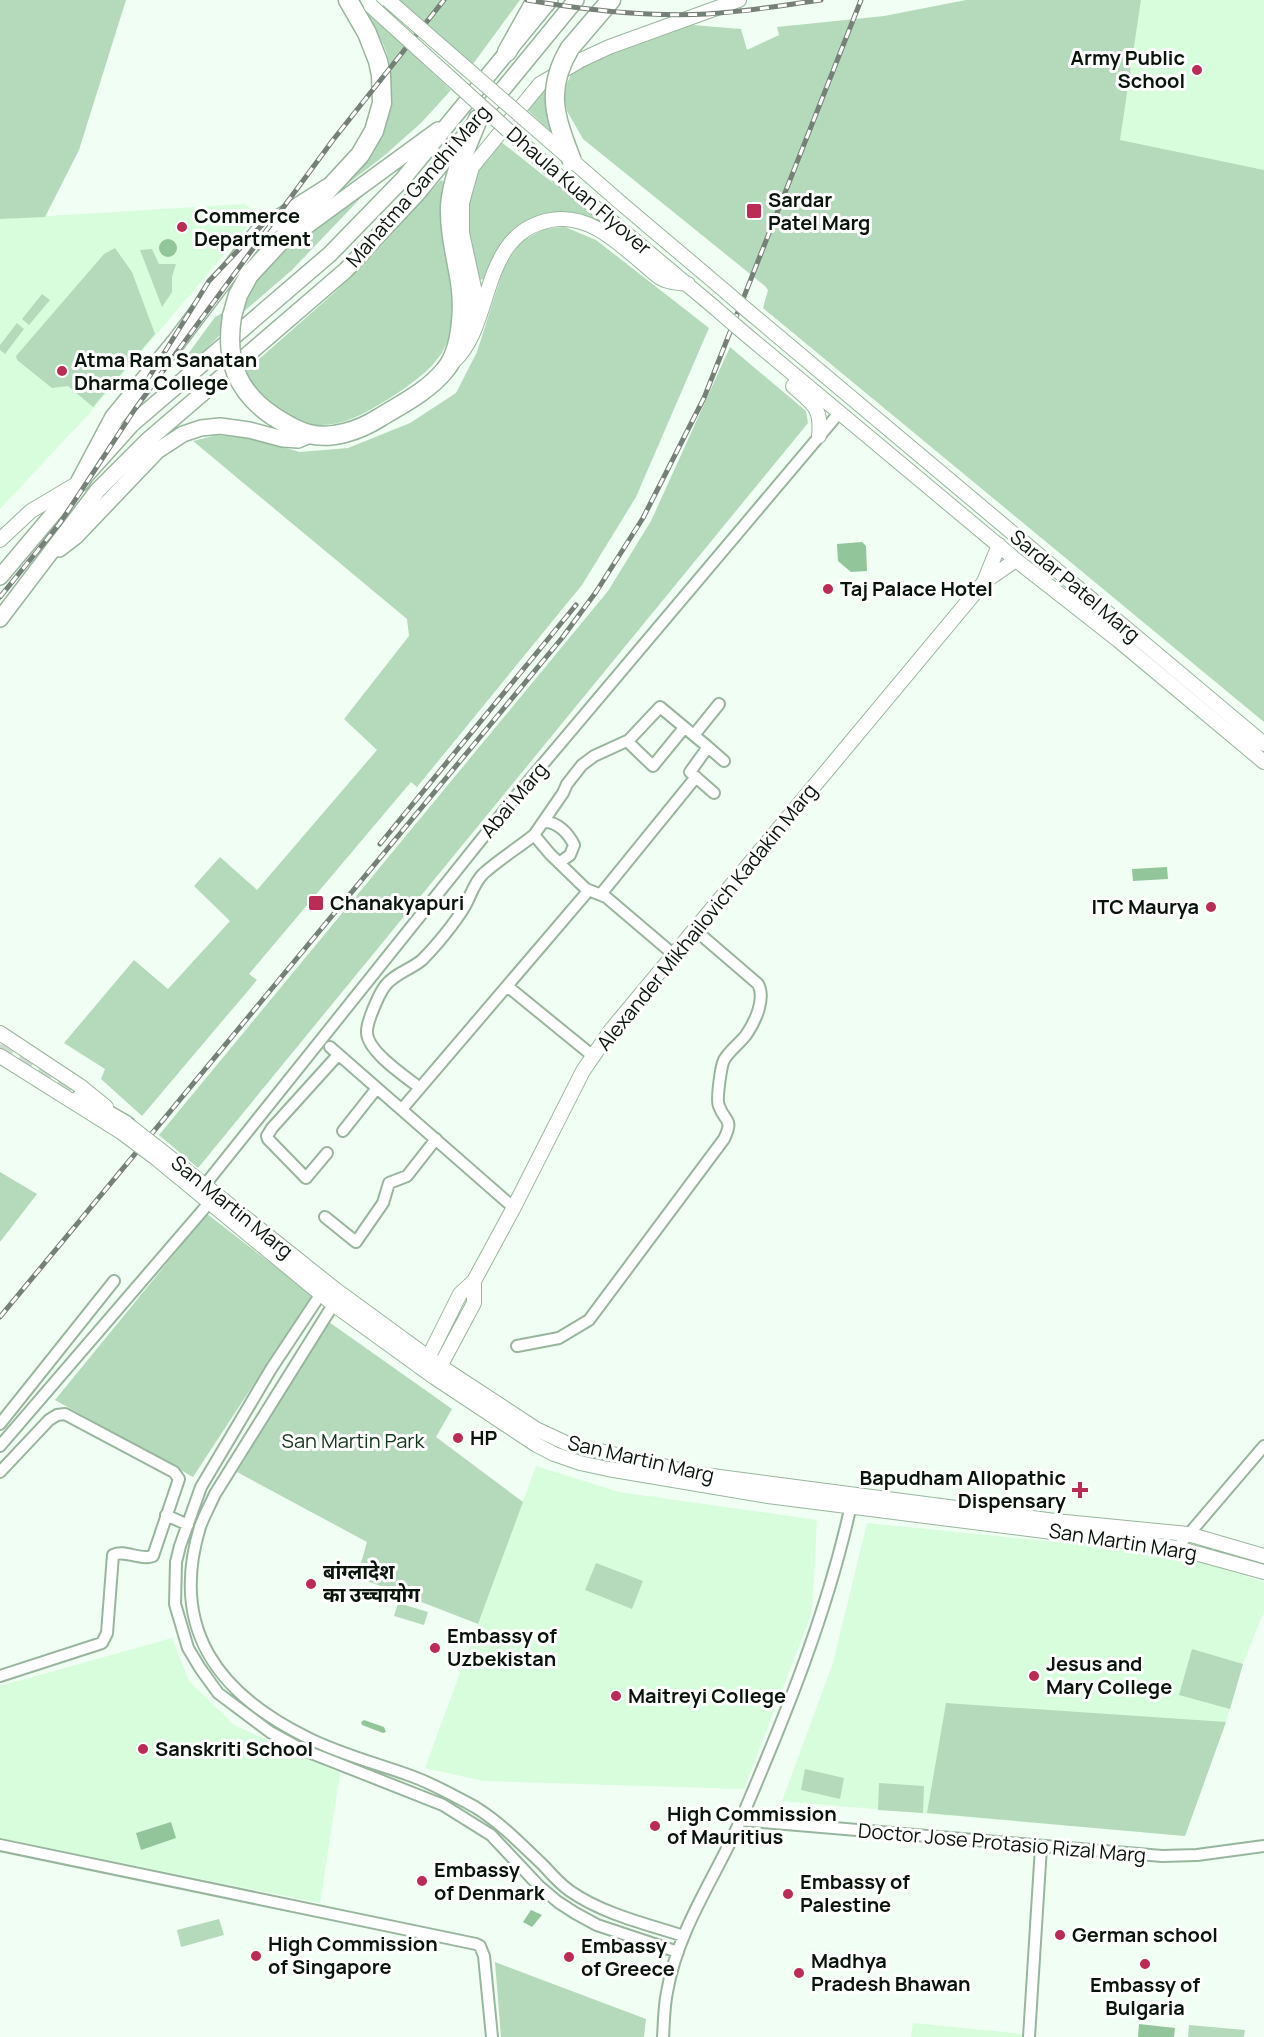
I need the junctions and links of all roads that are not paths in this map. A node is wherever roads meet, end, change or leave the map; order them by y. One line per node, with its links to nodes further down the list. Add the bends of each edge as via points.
1 (348, 0): 13 (highway, via 378,61 382,103 368,144)
2 (388, 0): 12 (main road, Dhaula Kuan Flyover, bridge)
3 (536, 0): 9 (highway)
4 (550, 0): 9 (main road, Mahatma Gandhi Marg)
5 (576, 0): 10 (main road, Mahatma Gandhi Marg)
6 (611, 0): 12 (highway, bridge, via 570,48 559,71 554,103)
7 (739, 0): 18 (main road, via 609,47 540,84 472,167 462,203 462,233 476,297)
8 (367, 3): 15 (main road, Dhaula Kuan Flyover, bridge, via 566,183)
9 (507, 52): 11 (main road, Mahatma Gandhi Marg)
10 (478, 119): 19 (highway, via 451,199 462,309 458,341); 26 (main road, Mahatma Gandhi Marg, via 417,194 346,270 147,441 106,482)
11 (448, 124): 14 (main road); 23 (main road, Mahatma Gandhi Marg, via 403,179 330,254 132,424)
12 (572, 161): 16 (main road, Dhaula Kuan Flyover, bridge)
13 (328, 188): 14 (highway); 23 (highway, via 260,231 114,418)
14 (273, 250): 21 (highway, bridge, via 249,275 238,295 229,346 236,374 252,399 273,416)
15 (688, 284): 17 (main road, Dhaula Kuan Flyover, bridge); 18 (main road, via 663,280 592,225 567,219 547,220 523,232 503,254)
16 (725, 291): 35 (main road, Sardar Patel Marg, bridge)
17 (740, 330): 20 (main road, Sardar Patel Marg); 22 (main road, via 816,407 821,418)
18 (471, 334): 19 (main road, via 462,354)
19 (447, 368): 21 (highway, via 425,388 369,424 336,434)
20 (839, 413): 22 (street, Abai Marg); 25 (main road, Sardar Patel Marg)
21 (310, 435): 26 (main road, via 283,440 220,426 183,434 157,451 76,536)
22 (819, 436): 60 (street, Abai Marg, via 516,796)
23 (80, 482): 24 (main road, via 31,510); 28 (main road, Mahatma Gandhi Marg)
24 (0, 540)
25 (999, 545): 27 (main road, Sardar Patel Marg); 29 (main road)
26 (45, 560): 30 (main road, Mahatma Gandhi Marg)
27 (1016, 560): 29 (main road); 38 (main road, Sardar Patel Marg)
28 (3, 566)
29 (984, 582): 46 (main road, Alexander Mikhailovich Kadakin Marg)
30 (0, 619)
31 (719, 704): 33 (street)
32 (684, 728): 33 (street); 34 (street, via 660,708); 34 (street, via 653,766)
33 (694, 735): 36 (street)
34 (627, 741): 41 (street, via 582,765)
35 (1264, 744)
36 (708, 747): 37 (street); 39 (street, via 690,772)
37 (724, 760)
38 (1264, 762)
39 (696, 777): 40 (street); 45 (street)
40 (714, 793)
41 (544, 822): 42 (street); 43 (street, via 558,826 574,845 570,855)
42 (534, 835): 43 (street); 53 (street, via 483,875 465,906 422,960 392,978 379,995 368,1027 369,1042)
43 (559, 862): 44 (street)
44 (589, 890): 45 (street); 48 (street)
45 (601, 894): 47 (street)
46 (694, 929): 47 (main road, Alexander Mikhailovich Kadakin Marg); 67 (street, via 761,990 762,999 747,1034 723,1061 718,1100 729,1129 589,1320 560,1338)
47 (673, 954): 51 (main road, Alexander Mikhailovich Kadakin Marg)
48 (507, 986): 51 (street); 53 (street)
49 (0, 1033): 56 (main road, San Martin Marg, via 80,1086)
50 (0, 1056): 56 (main road, San Martin Marg)
51 (593, 1056): 62 (main road, Alexander Mikhailovich Kadakin Marg)
52 (378, 1088): 55 (street); 57 (street); 59 (street, via 334,1051 267,1136 306,1178)
53 (420, 1088): 55 (street)
54 (80, 1099): 56 (main road)
55 (402, 1109): 58 (street)
56 (124, 1128): 60 (main road, San Martin Marg, bridge)
57 (343, 1131)
58 (436, 1139): 62 (street); 63 (street, via 407,1176 389,1183 383,1203 356,1242)
59 (327, 1153)
60 (202, 1189): 61 (main road, San Martin Marg); 65 (main road, San Martin Marg)
61 (209, 1203): 65 (main road, San Martin Marg); 70 (street)
62 (514, 1208): 68 (main road, Alexander Mikhailovich Kadakin Marg, via 474,1281 474,1303)
63 (326, 1217)
64 (114, 1281): 69 (street)
65 (324, 1289): 66 (main road, San Martin Marg); 73 (street)
66 (337, 1299): 68 (main road, San Martin Marg); 74 (street)
67 (518, 1346)
68 (431, 1367): 75 (main road, San Martin Marg, via 566,1443 697,1474)
69 (0, 1424)
70 (0, 1446)
71 (1264, 1446): 78 (street)
72 (0, 1472): 76 (street, via 49,1420 65,1414 177,1475 179,1484)
73 (201, 1487): 74 (street); 77 (street)
74 (215, 1494): 82 (street, via 201,1526 190,1587 192,1614)
75 (852, 1500): 78 (main road, San Martin Marg); 79 (main road, San Martin Marg); 87 (street, via 829,1589 802,1667)
76 (166, 1515): 77 (street); 84 (street, via 153,1556 112,1556 107,1633 102,1643)
77 (188, 1525): 83 (street, via 176,1562 175,1604 188,1648)
78 (1188, 1534): 79 (street); 80 (main road, San Martin Marg)
79 (1177, 1548): 81 (main road, San Martin Marg)
80 (1264, 1556)
81 (1264, 1572)
82 (212, 1661): 83 (street); 85 (street, via 243,1697)
83 (200, 1668): 86 (street, via 218,1693 270,1732)
84 (0, 1676)
85 (307, 1738): 86 (street); 91 (street, via 441,1789 477,1808 501,1825 569,1890)
86 (301, 1749): 92 (street, via 443,1805 468,1819 491,1835 558,1902)
87 (740, 1820): 90 (street, Doctor Jose Protasio Rizal Marg); 93 (street)
88 (0, 1845): 95 (street, via 476,1944 483,1950)
89 (1264, 1846): 90 (street, Doctor Jose Protasio Rizal Marg, via 1162,1856)
90 (1041, 1847): 97 (street)
91 (605, 1909): 92 (street); 93 (street)
92 (597, 1925): 94 (street)
93 (684, 1936): 94 (street)
94 (678, 1952): 96 (street, via 667,1992)
95 (492, 2037)
96 (663, 2037)
97 (1029, 2037)

